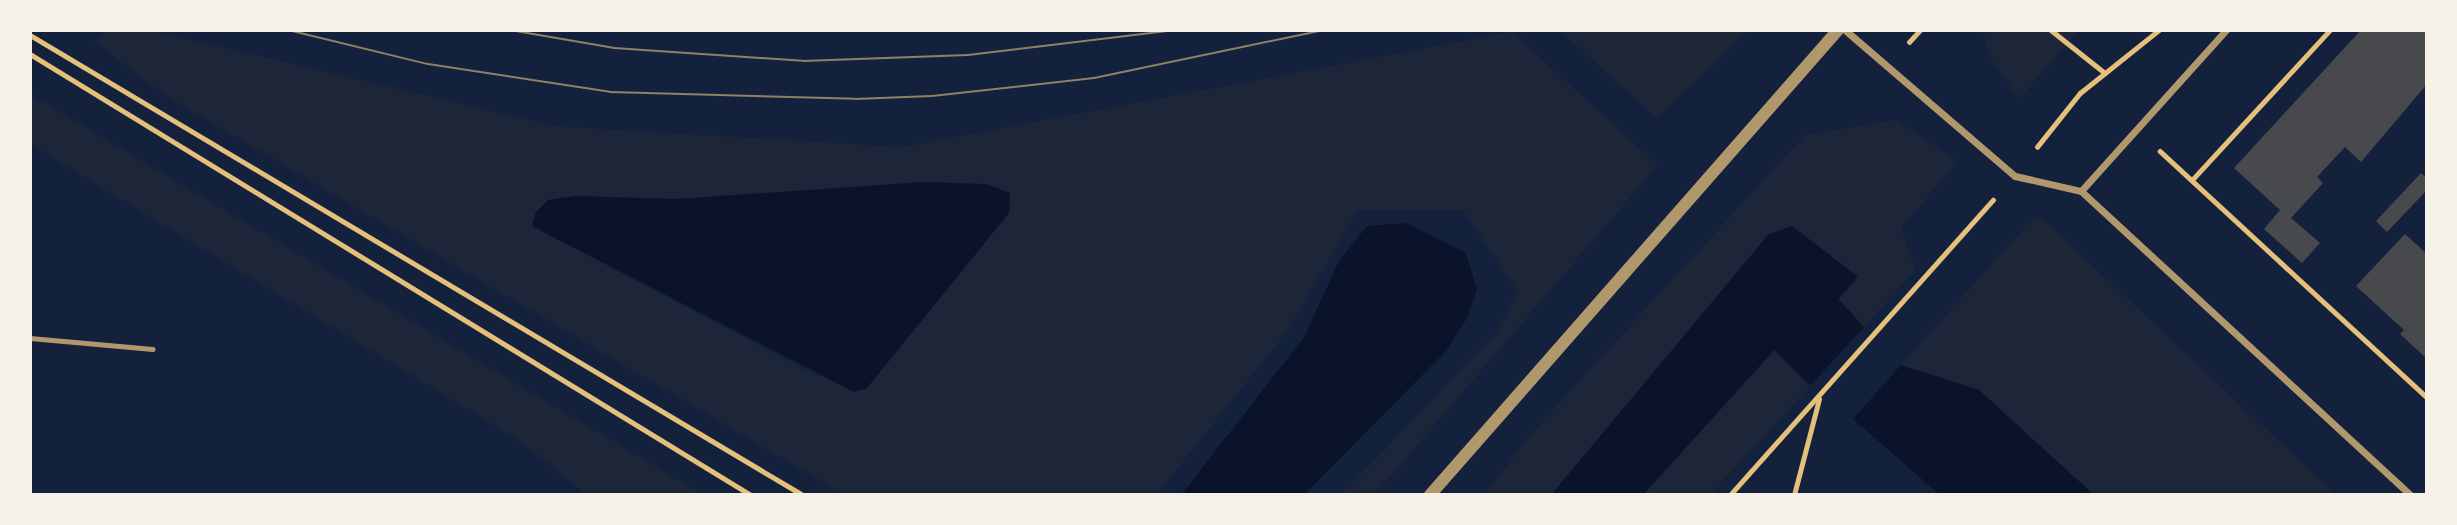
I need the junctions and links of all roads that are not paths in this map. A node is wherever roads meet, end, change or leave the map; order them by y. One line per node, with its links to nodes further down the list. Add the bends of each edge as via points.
1 (1838, 30): 7 (street)
2 (1845, 30): 4 (street, via 2015,176)
3 (2226, 30): 4 (street)
4 (2081, 191): 8 (street)
5 (30, 338): 6 (lane)
6 (153, 349)
7 (1430, 495)
8 (2411, 495)

